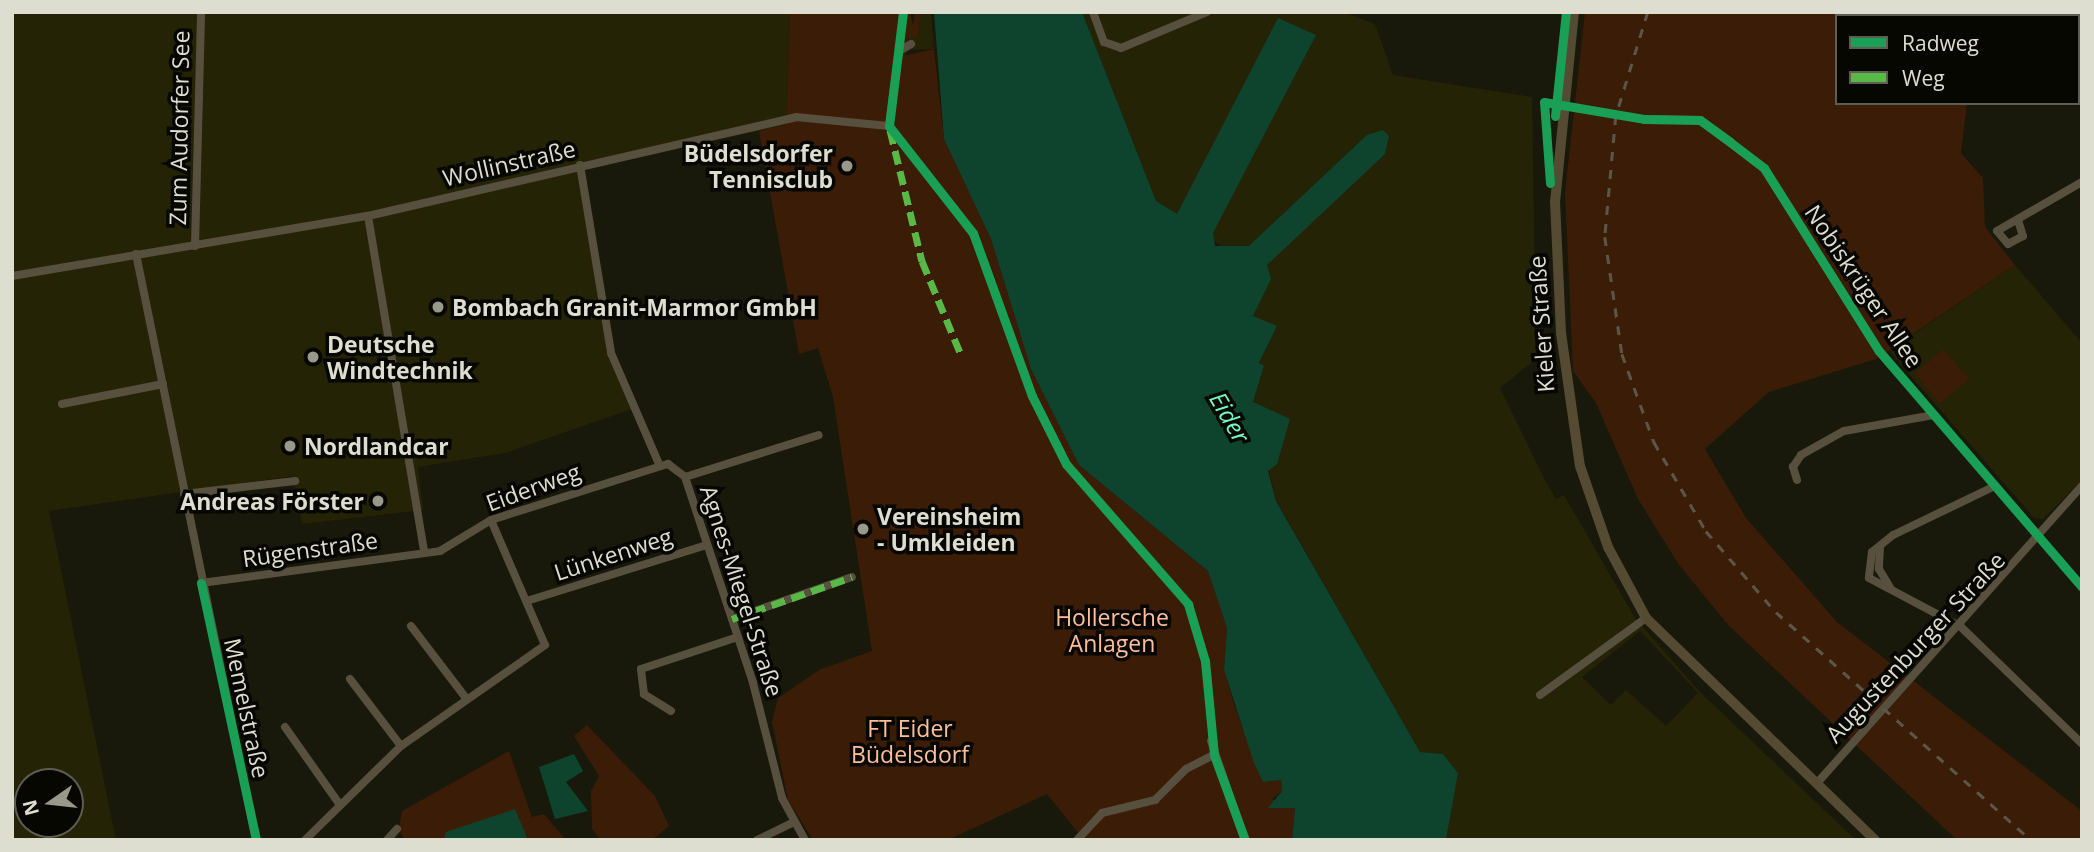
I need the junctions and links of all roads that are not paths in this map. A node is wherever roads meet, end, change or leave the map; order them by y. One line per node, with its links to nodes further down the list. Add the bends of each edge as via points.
1 (201, 12): 11 (street, Zum Audorfer See)
2 (1093, 12): 3 (street, via 1104,42 1121,48)
3 (1208, 12)
4 (1573, 12): 33 (main road, Kieler Straße, via 1555,201 1567,401 1580,466 1608,547)
5 (911, 44): 7 (street, Wollinstraße, via 899,51 889,126 796,117)
6 (1644, 119): 16 (street, Nobiskrüger Allee, via 1700,120 1764,168 1879,351)
7 (580, 165): 9 (street, Wollinstraße); 18 (street, via 611,353)
8 (2082, 182): 10 (street)
9 (368, 216): 11 (street, Wollinstraße); 28 (street)
10 (2018, 219)
11 (195, 246): 12 (street, Wollinstraße)
12 (136, 254): 13 (street, Wollinstraße); 14 (street, Memelstraße)
13 (12, 276)
14 (163, 384): 15 (street); 24 (street, Memelstraße)
15 (62, 404)
16 (1934, 415): 20 (street, via 1844,431 1801,455 1793,467); 22 (street, Nobiskrüger Allee)
17 (819, 435): 19 (street)
18 (659, 464): 19 (street, Agnes-Miegel-Straße); 25 (street, Eiderweg)
19 (685, 477): 27 (street, Agnes-Miegel-Straße)
20 (1797, 480)
21 (295, 481): 24 (street)
22 (1995, 486): 26 (street, Nobiskrüger Allee); 36 (street, via 1880,547 1879,569 1891,589)
23 (2082, 486): 26 (street, Augustenburger Straße)
24 (184, 494): 30 (street, Memelstraße)
25 (491, 520): 28 (street, Eiderweg, via 440,551); 32 (street)
26 (2041, 539): 31 (street, Nobiskrüger Allee); 36 (street, Augustenburger Straße)
27 (707, 545): 32 (street, Lünkenweg); 34 (street, Agnes-Miegel-Straße)
28 (424, 552): 30 (street, Rügenstraße)
29 (852, 577): 34 (street)
30 (201, 583): 52 (street, Memelstraße)
31 (2082, 587)
32 (530, 600): 40 (street, via 545,645)
33 (1646, 618): 39 (street); 47 (main road, Kieler Straße)
34 (732, 619): 37 (street, Agnes-Miegel-Straße)
35 (411, 626): 40 (street)
36 (1961, 627): 44 (street); 47 (street, Augustenburger Straße)
37 (738, 637): 41 (street, via 641,669 644,694); 49 (street, Agnes-Miegel-Straße, via 772,768)
38 (350, 679): 45 (street)
39 (1540, 695)
40 (465, 697): 45 (street)
41 (671, 711)
42 (285, 727): 48 (street)
43 (1211, 741): 46 (street)
44 (2082, 744)
45 (401, 746): 48 (street)
46 (1213, 755): 56 (street, via 1155,800 1102,813); 57 (street)
47 (1818, 782): 58 (main road, Kieler Straße)
48 (340, 805): 51 (street)
49 (794, 822): 54 (street); 55 (street, Agnes-Miegel-Straße)
50 (397, 829): 53 (street)
51 (310, 838)
52 (256, 840)
53 (387, 840)
54 (757, 840)
55 (805, 840)
56 (1077, 840)
57 (1245, 840)
58 (1875, 840)

